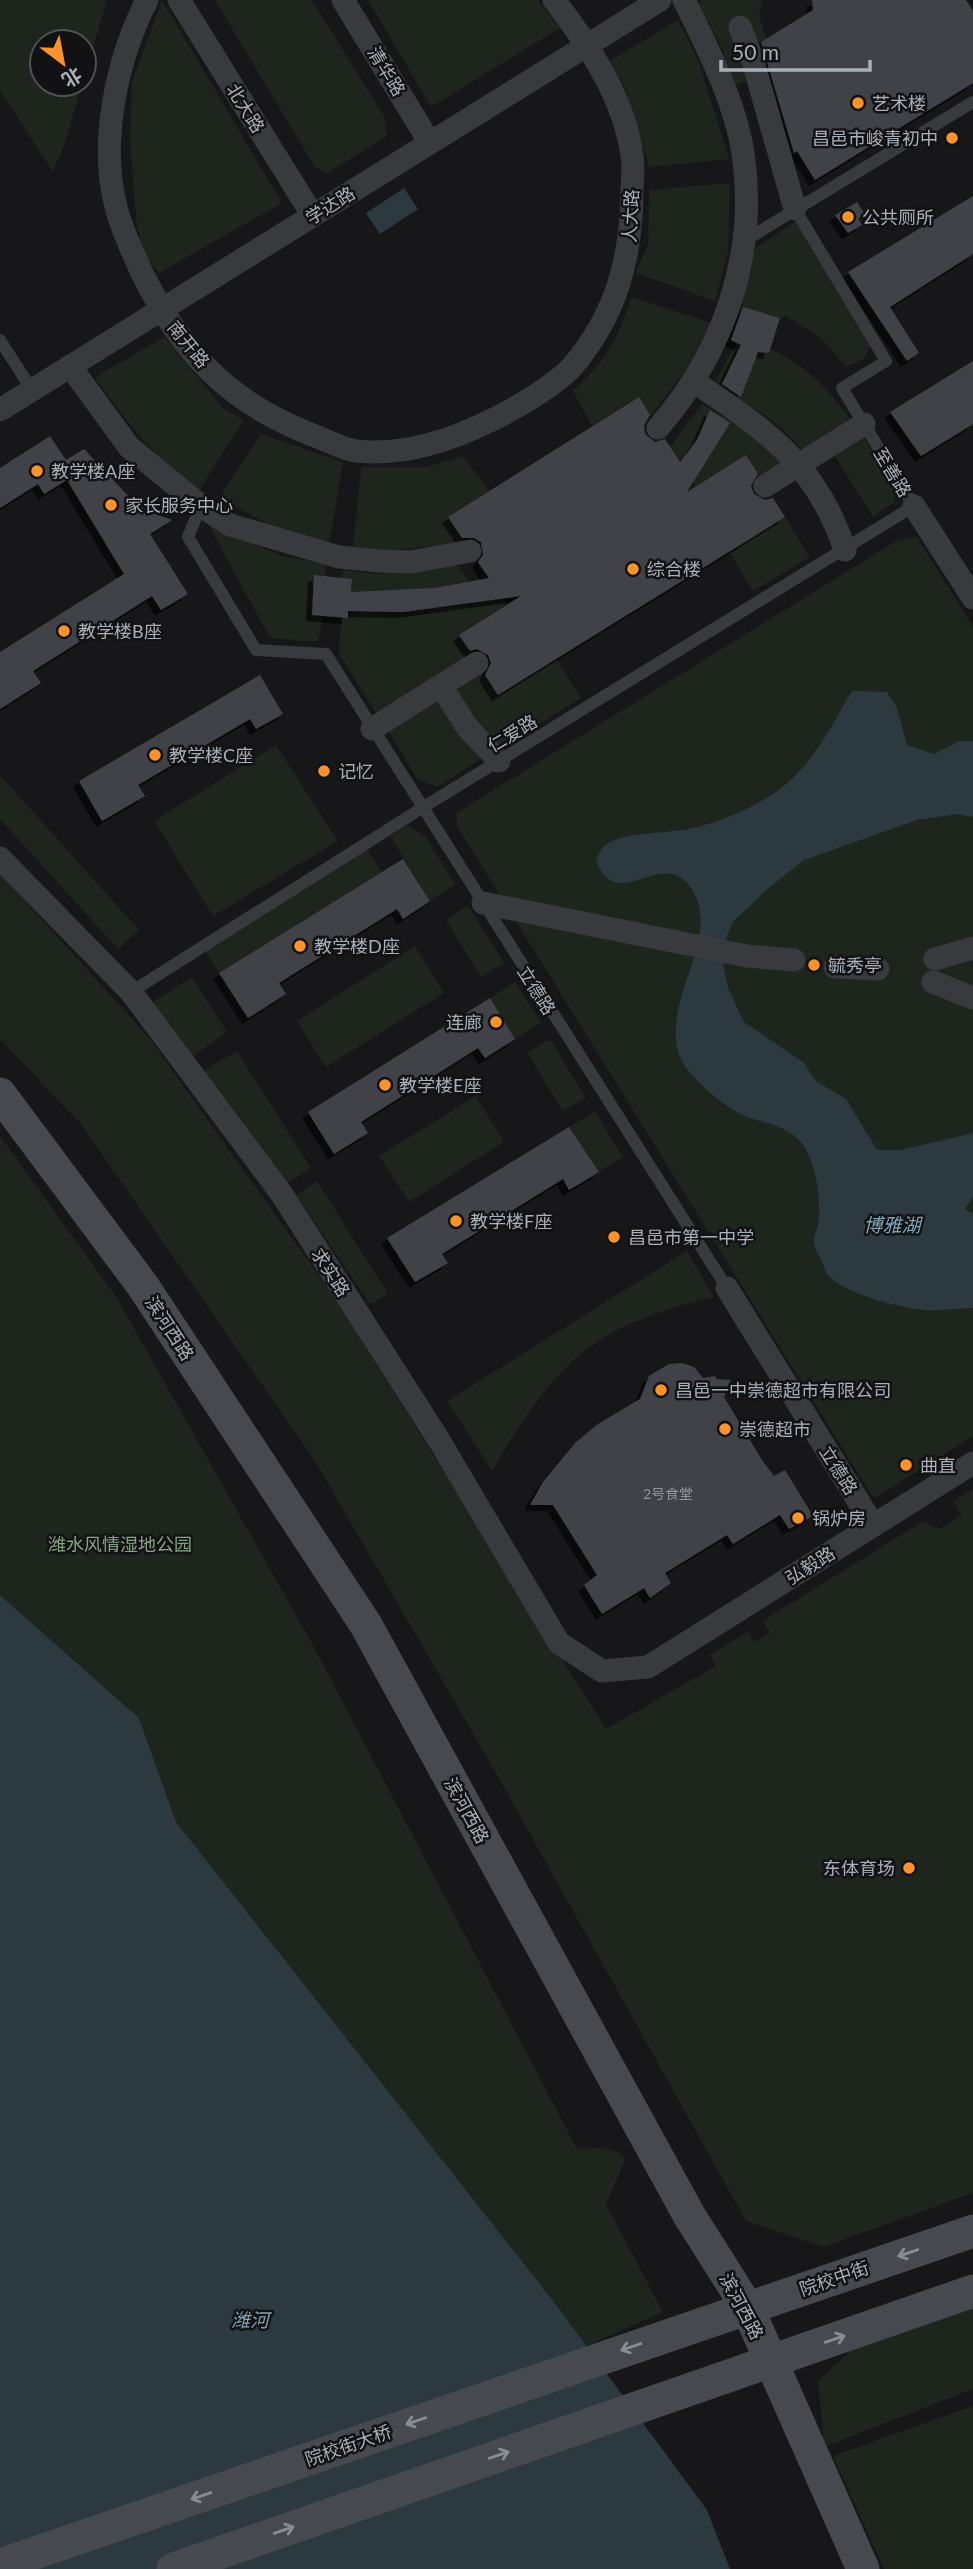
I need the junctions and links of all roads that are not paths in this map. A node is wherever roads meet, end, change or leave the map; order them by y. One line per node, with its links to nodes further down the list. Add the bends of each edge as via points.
1 (147, 0): 16 (street, 南开路, via 117,76 112,167 119,215)
2 (179, 0): 14 (street, 北大路)
3 (343, 0): 12 (street, 清华路)
4 (554, 0): 8 (street, 人大路)
5 (660, 0): 8 (street, 学达路)
6 (684, 0): 11 (street, via 718,70)
7 (740, 27): 9 (street)
8 (588, 44): 12 (street, 学达路); 21 (street, 人大路, via 612,90 632,156 629,250 622,282 600,327 578,358 570,369)
9 (764, 98): 11 (street); 13 (street)
10 (973, 102): 13 (lane)
11 (730, 110): 15 (street, via 743,151 748,211)
12 (430, 143): 14 (street, 学达路)
13 (795, 209): 15 (lane); 23 (lane, 至善路, via 886,361 842,388)
14 (313, 216): 16 (street, 学达路)
15 (744, 241): 19 (street, via 727,317)
16 (161, 310): 18 (street, 学达路); 21 (street, 南开路, via 224,386 257,410 353,451 404,451 453,438)
17 (0, 340): 20 (lane)
18 (70, 366): 20 (street, 学达路); 27 (street, via 129,447)
19 (693, 381): 24 (street); 25 (street, via 760,426)
20 (32, 390): 22 (street, 学达路)
21 (515, 408)
22 (0, 410)
23 (864, 424): 25 (street); 28 (lane, 至善路)
24 (658, 428)
25 (798, 464): 26 (street); 29 (street, via 835,518)
26 (765, 486)
27 (201, 506): 30 (street, via 230,525 339,557 411,562); 34 (lane, 立德路, via 188,537 257,650 326,654)
28 (914, 506): 29 (lane, 仁爱路); 31 (street, 至善路)
29 (845, 550): 35 (lane, 仁爱路)
30 (470, 551)
31 (973, 598)
32 (477, 663): 33 (street)
33 (441, 686): 34 (street); 35 (street, via 467,727)
34 (372, 729): 36 (lane, 立德路)
35 (499, 761): 36 (lane, 仁爱路)
36 (422, 808): 38 (lane, 立德路); 45 (lane, 仁爱路)
37 (0, 858): 45 (street, 求实路)
38 (483, 903): 41 (street, via 747,956); 48 (lane, 立德路)
39 (973, 948): 40 (street)
40 (935, 959)
41 (794, 960)
42 (835, 967): 43 (street)
43 (878, 968)
44 (933, 982): 46 (street)
45 (131, 992): 51 (street, 求实路, via 281,1193 437,1437 559,1643 602,1671)
46 (973, 998)
47 (0, 1094): 54 (main road, 滨河西路, via 143,1286 366,1625 689,2215)
48 (727, 1288): 50 (street, 立德路)
49 (973, 1463): 50 (street, 弘毅路)
50 (873, 1525): 51 (street, 弘毅路)
51 (648, 1667)
52 (973, 2231): 54 (main road, 院校中街, one-way to 54)
53 (973, 2291): 56 (main road, one-way to 53)
54 (747, 2308): 55 (main road, 院校中街); 56 (main road, 滨河西路)
55 (695, 2325): 57 (main road, 院校街大桥, one-way to 57)
56 (770, 2361): 58 (main road, one-way to 56); 59 (main road, 滨河西路)
57 (0, 2565)
58 (173, 2569)
59 (863, 2569)

